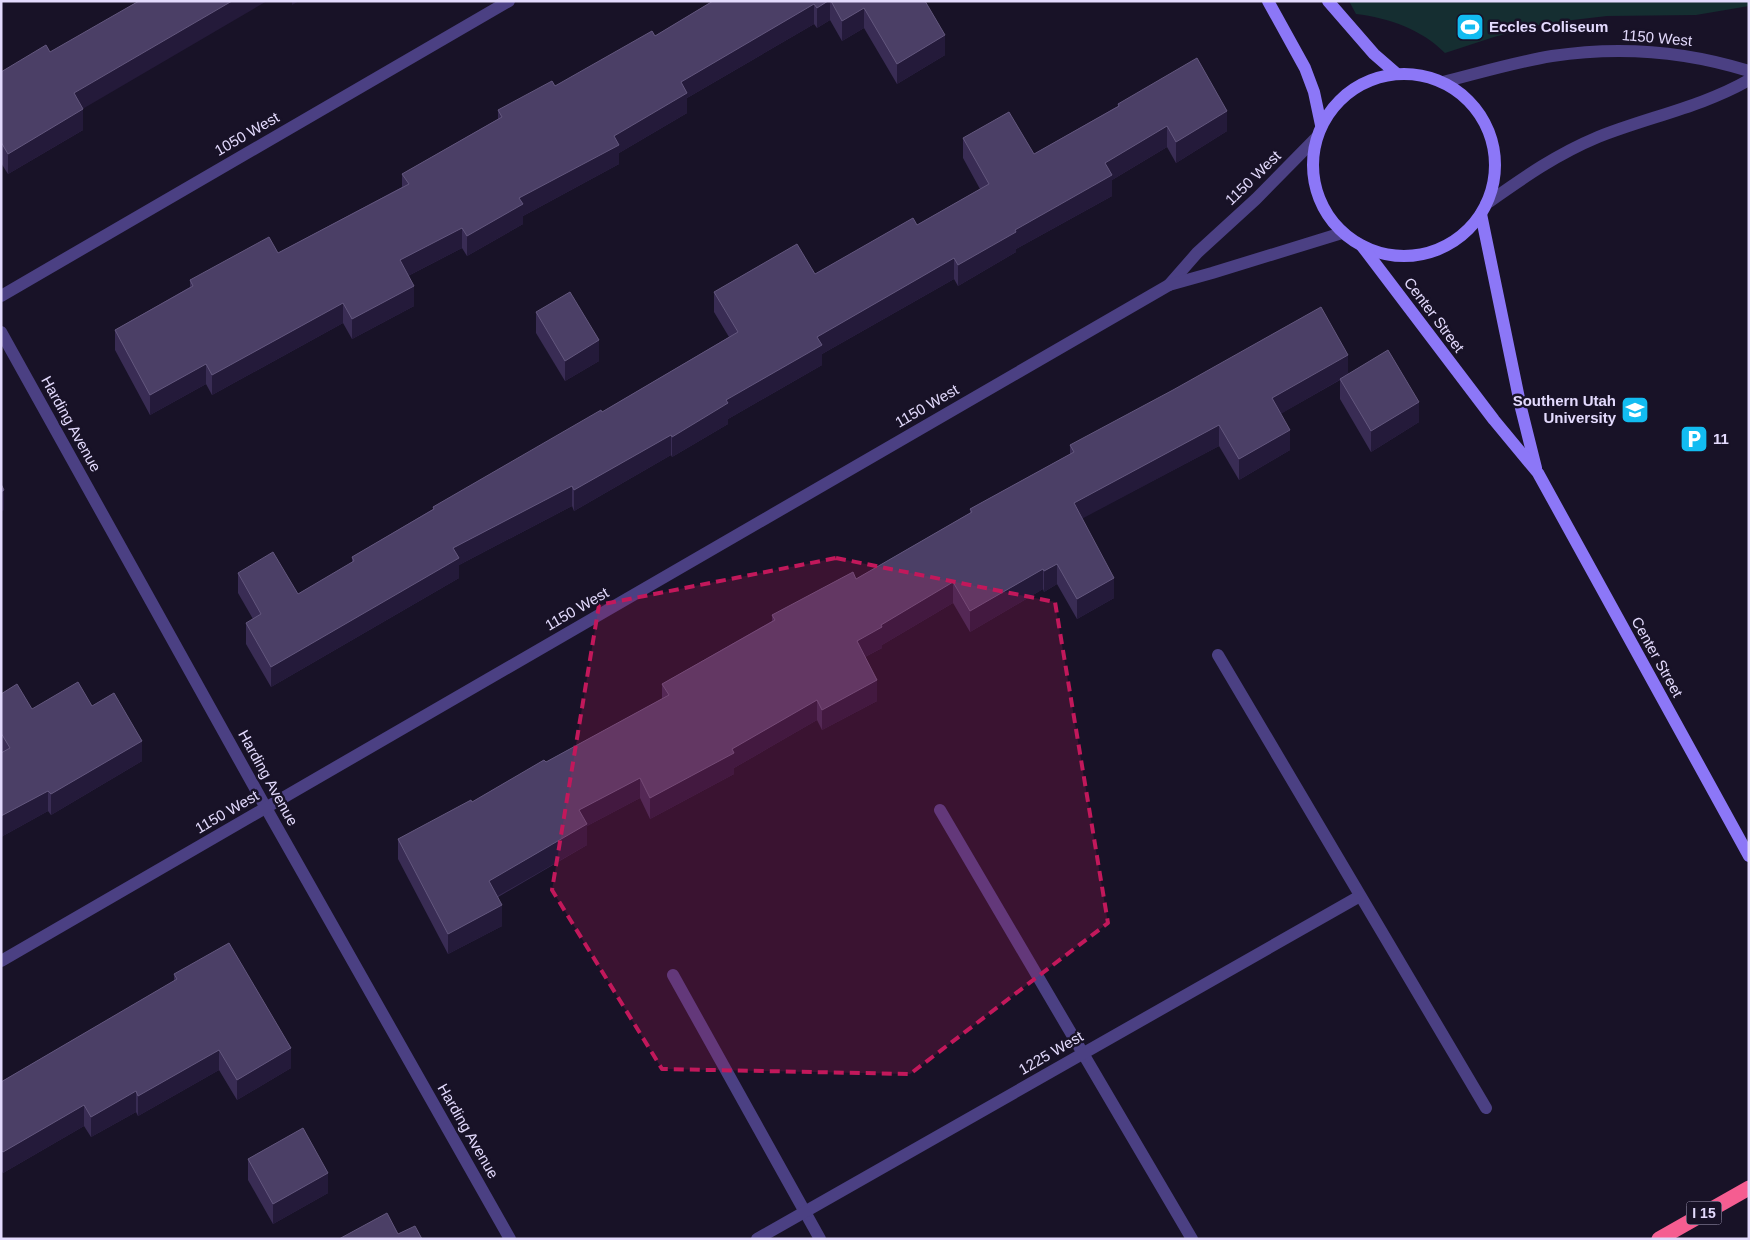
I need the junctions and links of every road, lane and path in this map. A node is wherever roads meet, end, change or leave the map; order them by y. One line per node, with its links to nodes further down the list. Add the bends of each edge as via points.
1 (509, 1): 13 (street, 1050 West)
2 (1268, 1): 8 (main road, via 1305,68 1314,92)
3 (1328, 1): 5 (main road, via 1374,54)
4 (1749, 71): 7 (street, 1150 West, via 1700,58 1613,50 1551,56)
5 (1397, 74): 7 (main road, via 1421,75); 8 (main road, via 1374,78 1352,89 1334,105)
6 (1749, 80): 9 (street, via 1699,103 1639,122 1562,154 1536,168)
7 (1443, 82): 9 (main road, via 1462,94 1488,129 1495,172)
8 (1319, 131): 10 (main road, via 1312,163 1316,188 1326,212); 12 (street, 1150 West)
9 (1484, 209): 11 (main road, via 1467,232 1428,254 1406,257 1383,254); 15 (main road, Center Street, via 1521,408)
10 (1342, 232): 11 (main road); 12 (street, 1150 West)
11 (1362, 246): 15 (main road, Center Street)
12 (1169, 285): 17 (street, 1150 West)
13 (1, 296)
14 (1, 332): 17 (street, Harding Avenue)
15 (1538, 473): 19 (main road, Center Street)
16 (1218, 656): 20 (street)
17 (266, 808): 21 (street, 1150 West); 27 (street, Harding Avenue)
18 (940, 810): 23 (street)
19 (1749, 856)
20 (1360, 896): 23 (street, 1225 West); 24 (street)
21 (1, 961)
22 (673, 975): 26 (street)
23 (1084, 1054): 26 (street, 1225 West); 30 (street)
24 (1486, 1108)
25 (1749, 1188): 31 (highway, I 15)
26 (804, 1212): 28 (street, 1225 West); 29 (street)
27 (510, 1239)
28 (757, 1239)
29 (820, 1239)
30 (1192, 1239)
31 (1659, 1239)

